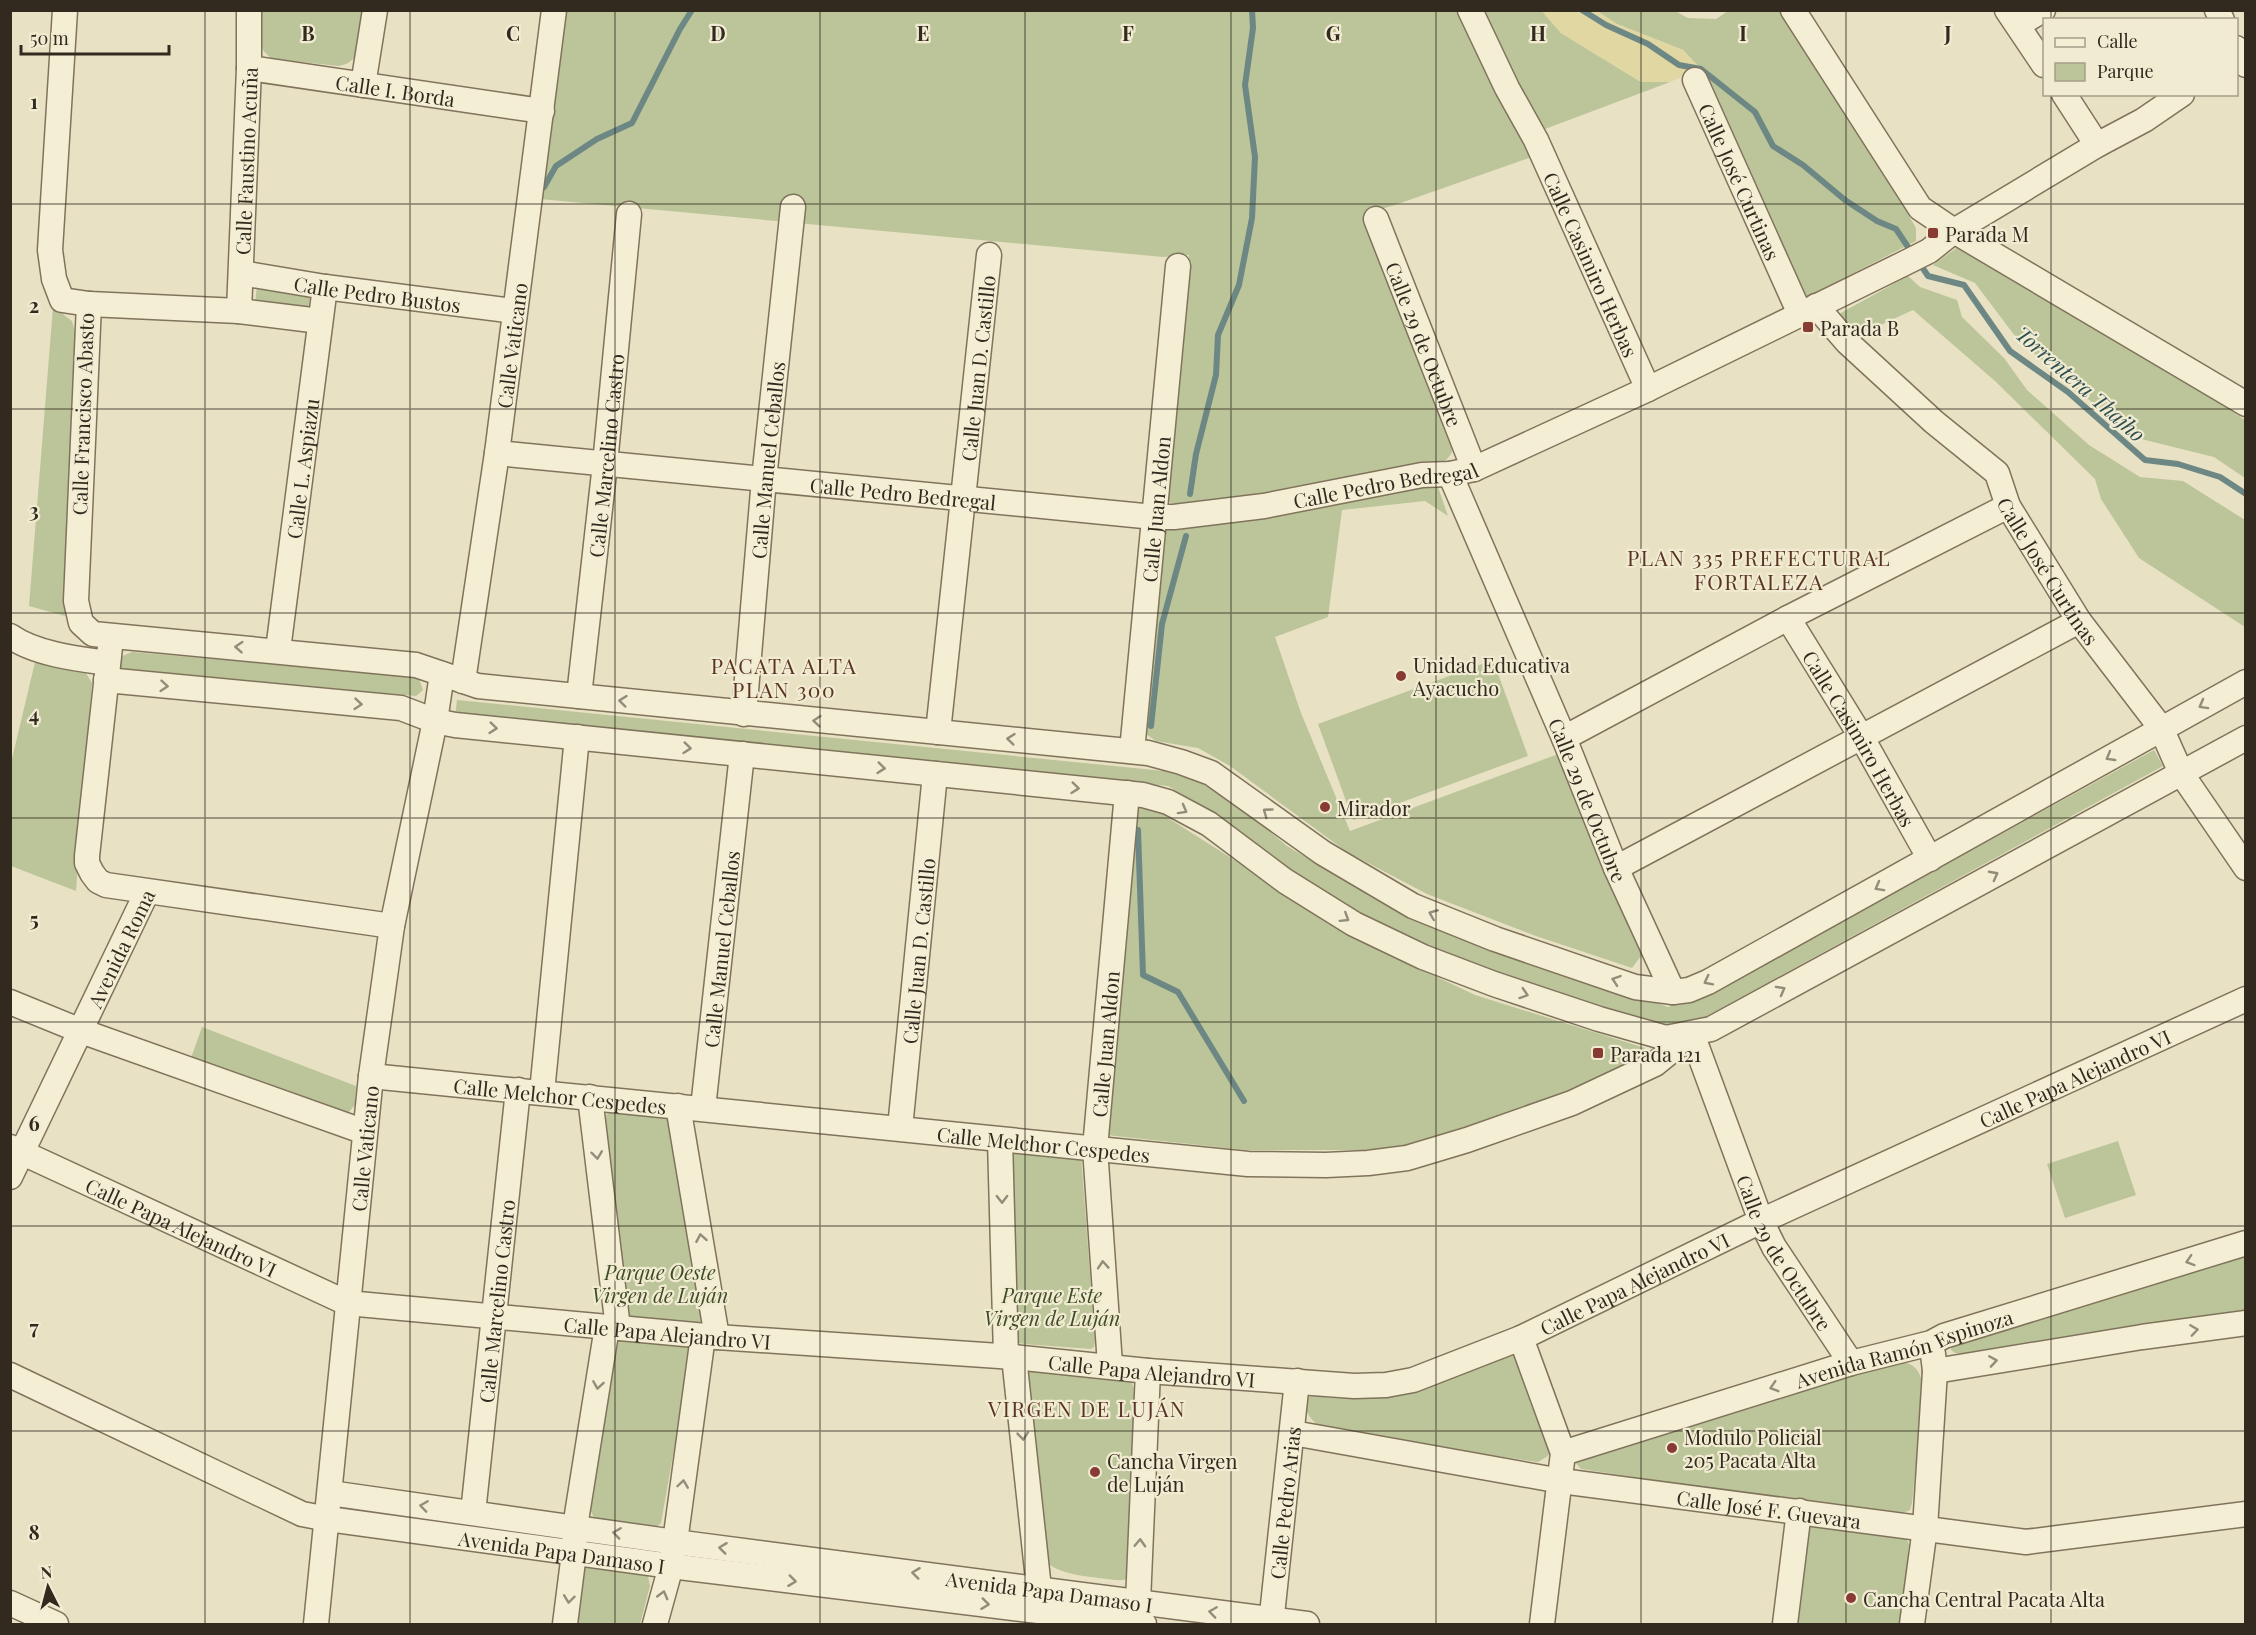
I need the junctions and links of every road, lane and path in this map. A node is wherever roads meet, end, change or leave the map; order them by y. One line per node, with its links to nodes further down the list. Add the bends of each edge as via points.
1 (65, 10): 25 (street, Calle Francisco Abasto, via 50,250 62,300)
2 (249, 10): 10 (street, Calle Faustino Acuña)
3 (375, 10): 12 (street)
4 (554, 10): 15 (street, Calle Vaticano)
5 (1470, 10): 30 (street, Calle Casimiro Herbas, via 1536,140)
6 (1793, 10): 20 (street, via 1920,208)
7 (2043, 10): 8 (street)
8 (2013, 18): 9 (street)
9 (2043, 63)
10 (249, 68): 12 (street, Calle I. Borda); 23 (street, Calle Faustino Acuña)
11 (1695, 80): 26 (street, Calle José Curtinas)
12 (363, 85): 15 (street, Calle I. Borda)
13 (2065, 96): 16 (street)
14 (2179, 96): 16 (street, Calle Pedro Bedregal)
15 (542, 111): 28 (street, Calle Vaticano)
16 (2097, 145): 20 (street, Calle Pedro Bedregal)
17 (793, 207): 36 (street, Calle Manuel Ceballos)
18 (629, 214): 33 (street, Calle Marcelino Castro)
19 (1376, 219): 34 (street, Calle 29 de Octubre)
20 (1954, 231): 26 (street, Calle Pedro Bedregal, via 1929,251); 31 (street)
21 (989, 255): 37 (street, Calle Juan D. Castillo)
22 (1178, 266): 39 (street, Calle Juan Aldon)
23 (241, 273): 24 (street, Calle Pedro Bustos); 27 (street, Calle Faustino Acuña)
24 (325, 287): 28 (street, Calle Pedro Bustos); 29 (street, Calle L. Aspiazu)
25 (90, 304): 27 (street, Calle Pedro Bustos); 43 (street, Calle Francisco Abasto, via 76,601 81,623 93,634)
26 (1808, 310): 30 (street, Calle Pedro Bedregal); 38 (street, Calle José Curtinas, via 1997,473)
27 (239, 311): 29 (street, Calle Pedro Bustos)
28 (514, 311): 32 (street, Calle Vaticano)
29 (320, 321): 44 (street, Calle L. Aspiazu)
30 (1648, 389): 34 (street, Calle Pedro Bedregal)
31 (2242, 395)
32 (497, 453): 33 (street, Calle Pedro Bedregal); 46 (street, Calle Vaticano)
33 (605, 464): 36 (street, Calle Pedro Bedregal); 48 (street, Calle Marcelino Castro)
34 (1474, 469): 35 (street, Calle Pedro Bedregal)
35 (1450, 474): 39 (street, Calle Pedro Bedregal, via 1264,506); 54 (street, Calle 29 de Octubre)
36 (764, 479): 37 (street, Calle Pedro Bedregal); 49 (street, Calle Manuel Ceballos)
37 (962, 498): 39 (street, Calle Pedro Bedregal); 52 (street, Calle Juan D. Castillo)
38 (2008, 506): 40 (street); 41 (street, Calle José Curtinas)
39 (1154, 517): 57 (street, Calle Juan Aldon)
40 (1788, 618): 54 (street); 55 (street, Calle Casimiro Herbas)
41 (2079, 621): 51 (street, Calle José Curtinas); 55 (street)
42 (10, 636): 45 (street, via 20,643)
43 (111, 638): 44 (street, one-way to 43); 45 (street, Avenida Roma)
44 (278, 650): 46 (street, via 416,665)
45 (107, 672): 50 (street, one-way to 50, via 401,708); 65 (street, Avenida Roma, via 87,863 98,881 106,885)
46 (452, 678): 48 (street, via 478,686); 50 (street, Calle Vaticano)
47 (2246, 682): 51 (street, one-way to 51)
48 (579, 696): 49 (street, one-way to 48)
49 (744, 714): 52 (street, one-way to 49)
50 (435, 721): 53 (street, one-way to 53); 66 (street, Calle Vaticano)
51 (2161, 728): 60 (street, Calle José Curtinas); 62 (street, one-way to 62)
52 (938, 732): 57 (street, one-way to 52)
53 (577, 737): 58 (street, one-way to 58); 74 (street)
54 (1564, 738): 63 (street, Calle 29 de Octubre)
55 (1862, 738): 62 (street, Calle Casimiro Herbas); 63 (street)
56 (2246, 738): 60 (street)
57 (1132, 751): 67 (street, one-way to 57, via 1635,987 1413,906 1323,853 1211,773)
58 (742, 754): 59 (street, one-way to 59); 77 (street, Calle Manuel Ceballos)
59 (935, 774): 61 (street, one-way to 61); 78 (street, Calle Juan D. Castillo)
60 (2181, 774): 64 (street, Calle José Curtinas); 71 (street, one-way to 60, via 1712,1029)
61 (1127, 793): 71 (street, one-way to 71, via 1168,802 1209,824 1285,881 1354,924 1423,957 1494,984 1666,1038); 81 (street, Calle Juan Aldon)
62 (1930, 859): 67 (street, one-way to 67, via 1708,982)
63 (1616, 868): 67 (street, Calle 29 de Octubre)
64 (2246, 868)
65 (147, 892): 66 (street); 70 (street, Avenida Roma)
66 (392, 926): 72 (street, Calle Vaticano)
67 (1673, 992)
68 (2246, 999): 84 (street, Calle Papa Alejandro VI)
69 (10, 1002): 70 (street)
70 (81, 1031): 79 (street); 82 (street, Avenida Roma)
71 (1692, 1034): 81 (street, Calle Melchor Cespedes, via 1655,1064 1572,1103 1407,1158 1326,1165 1248,1164); 84 (street, Calle 29 de Octubre)
72 (371, 1076): 73 (street, Calle Melchor Cespedes); 79 (street, Calle Vaticano)
73 (518, 1090): 74 (street, Calle Melchor Cespedes); 87 (street, Calle Marcelino Castro)
74 (542, 1092): 75 (street, Calle Melchor Cespedes)
75 (590, 1097): 76 (street, Calle Melchor Cespedes); 89 (street, one-way to 89)
76 (678, 1106): 77 (street, Calle Melchor Cespedes); 90 (street, one-way to 76)
77 (703, 1108): 78 (street, Calle Melchor Cespedes)
78 (900, 1128): 80 (street, Calle Melchor Cespedes)
79 (365, 1132): 86 (street, Calle Vaticano)
80 (1000, 1140): 81 (street, Calle Melchor Cespedes); 93 (street, one-way to 93)
81 (1095, 1148): 95 (street, Calle Juan Aldon, one-way to 81)
82 (16, 1150): 83 (street, Avenida Roma); 86 (street, Calle Papa Alejandro VI)
83 (10, 1177)
84 (1761, 1221): 91 (street, Calle Papa Alejandro VI); 94 (street, Calle 29 de Octubre)
85 (2246, 1243): 92 (street, Avenida Ramón Espinoza, one-way to 92)
86 (347, 1303): 87 (street, Calle Papa Alejandro VI); 103 (street, Calle Vaticano)
87 (493, 1317): 89 (street, Calle Papa Alejandro VI); 105 (street, Calle Marcelino Castro)
88 (2246, 1323): 97 (street, Avenida Ramón Espinoza, one-way to 88)
89 (613, 1328): 90 (street, Calle Papa Alejandro VI); 108 (street, one-way to 108)
90 (710, 1336): 93 (street, Calle Papa Alejandro VI); 110 (street, one-way to 90)
91 (1521, 1338): 99 (street, Calle Papa Alejandro VI, via 1413,1380 1354,1386); 101 (street)
92 (1931, 1343): 94 (street, Avenida Ramón Espinoza); 97 (street)
93 (1010, 1356): 95 (street, Calle Papa Alejandro VI); 113 (street, one-way to 113)
94 (1851, 1363): 101 (street, Avenida Ramón Espinoza, one-way to 101)
95 (1110, 1365): 96 (street, Calle Papa Alejandro VI)
96 (1148, 1371): 99 (street, Calle Papa Alejandro VI); 115 (street, one-way to 96)
97 (1935, 1371): 109 (street)
98 (10, 1376): 107 (street, Avenida Papa Damaso I, via 302,1514)
99 (1297, 1381): 100 (street, Calle Pedro Arias)
100 (1293, 1433): 102 (street, Calle José F. Guevara); 117 (street, Calle Pedro Arias)
101 (1563, 1453): 102 (street)
102 (1561, 1481): 104 (street, Calle José F. Guevara); 123 (street)
103 (330, 1493): 105 (street, Avenida Papa Damaso I, one-way to 103); 107 (street, Calle Vaticano)
104 (1799, 1511): 109 (street, Calle José F. Guevara); 124 (street)
105 (474, 1513): 108 (street, Avenida Papa Damaso I)
106 (2246, 1514): 109 (street, Calle José F. Guevara, via 2026,1542)
107 (328, 1519): 111 (street, Avenida Papa Damaso I); 119 (street, Calle Vaticano)
108 (575, 1527): 110 (street, Avenida Papa Damaso I, one-way to 108); 111 (street)
109 (1925, 1528): 125 (street)
110 (675, 1542): 112 (street); 113 (street, Avenida Papa Damaso I, one-way to 110)
111 (574, 1553): 112 (street, Avenida Papa Damaso I); 120 (street, one-way to 120)
112 (671, 1566): 116 (street, Avenida Papa Damaso I, one-way to 116); 121 (street, one-way to 112)
113 (1039, 1589): 115 (street, Avenida Papa Damaso I)
114 (10, 1603): 118 (street)
115 (1141, 1613): 116 (street, Avenida Papa Damaso I); 117 (street, Avenida Papa Damaso I, one-way to 115)
116 (1061, 1619)
117 (1271, 1622): 122 (street, Avenida Papa Damaso I)
118 (56, 1624)
119 (316, 1624)
120 (566, 1624)
121 (656, 1624)
122 (1306, 1624)
123 (1542, 1624)
124 (1785, 1624)
125 (1912, 1624)

